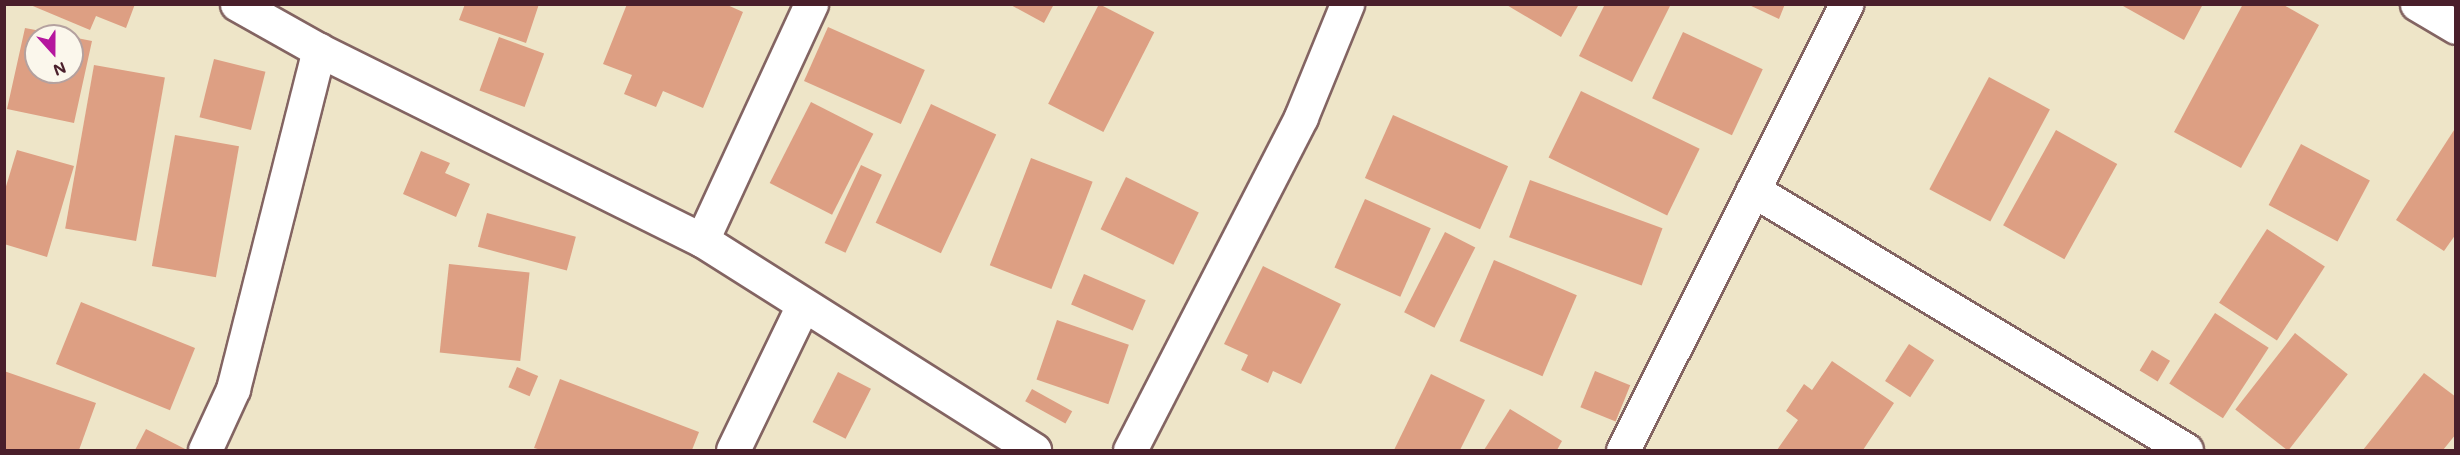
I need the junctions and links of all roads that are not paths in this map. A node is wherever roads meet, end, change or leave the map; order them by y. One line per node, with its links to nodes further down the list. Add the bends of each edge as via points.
1 (237, 4): 7 (street)
2 (811, 4): 9 (street)
3 (1347, 4): 14 (street, via 1301,117)
4 (1846, 4): 8 (street)
5 (2417, 4): 6 (street)
6 (2456, 27)
7 (319, 50): 9 (street); 11 (street, via 233,389)
8 (1754, 190): 15 (street); 16 (street)
9 (702, 240): 10 (street)
10 (803, 304): 12 (street); 13 (street)
11 (205, 450)
12 (733, 450)
13 (1034, 450)
14 (1130, 450)
15 (1623, 450)
16 (2186, 450)

